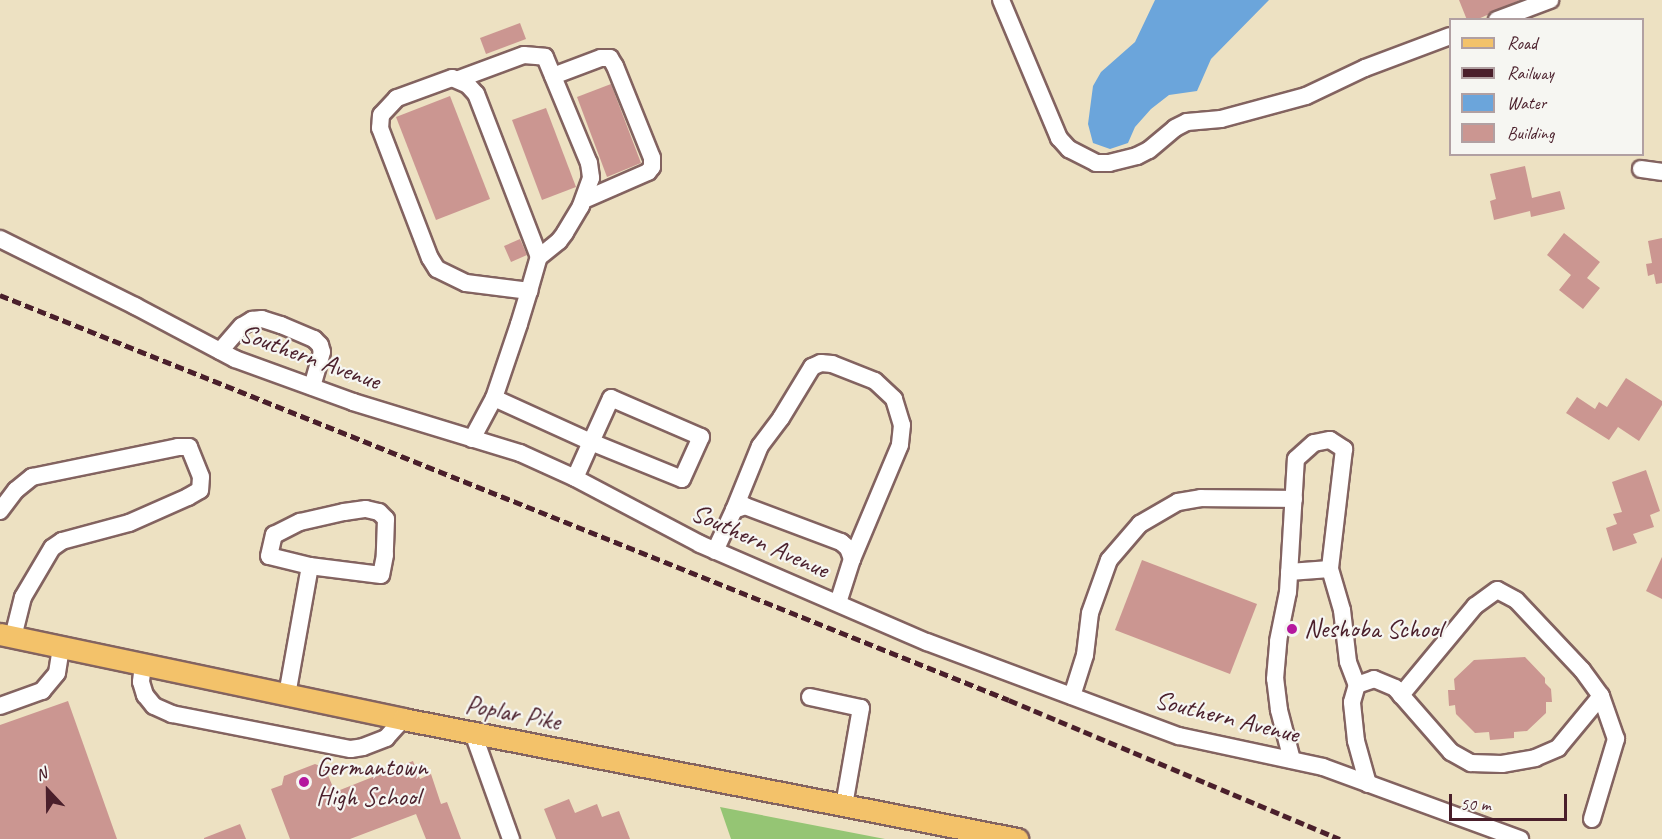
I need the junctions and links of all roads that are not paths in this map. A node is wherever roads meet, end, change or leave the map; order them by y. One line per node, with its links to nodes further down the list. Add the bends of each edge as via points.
1 (1001, 0): 4 (street, via 1059,138 1069,149 1096,163 1137,156 1186,122 1221,119 1306,96 1365,68)
2 (1550, 0): 3 (street)
3 (1502, 18)
4 (1449, 36)
5 (553, 76): 6 (street, via 545,57 536,54); 9 (street, via 589,164 591,178); 9 (street, via 610,58 652,158 648,172)
6 (459, 79): 11 (street, via 476,94); 12 (street, via 452,78 397,98 381,115 380,128 427,252 437,268 466,283)
7 (1641, 169): 8 (street)
8 (1662, 172)
9 (584, 200): 11 (street, via 559,242)
10 (0, 239): 13 (street, Southern Avenue)
11 (539, 257): 12 (street)
12 (529, 291): 15 (street)
13 (220, 351): 14 (street, Southern Avenue); 14 (street, via 252,320 281,325 320,345 322,352)
14 (312, 387): 16 (street, Southern Avenue)
15 (494, 398): 16 (street); 17 (street)
16 (472, 439): 18 (street, Southern Avenue, via 520,453)
17 (591, 442): 17 (street, via 611,398 701,437 682,479); 18 (street)
18 (574, 478): 22 (street, Southern Avenue)
19 (1294, 499): 25 (street, via 1296,459 1314,443 1330,440 1344,449); 26 (street); 34 (street, via 1201,498 1178,502 1140,524 1109,560 1090,613 1085,655)
20 (0, 510): 28 (street, via 32,477 178,447 189,447 201,477 200,490 188,497 129,523 62,541 51,548 23,597)
21 (734, 510): 22 (street); 23 (street, via 756,508 841,542); 23 (street, via 757,452 812,367 832,364 875,381 894,399 903,425 900,445)
22 (715, 551): 27 (street, Southern Avenue)
23 (852, 559): 27 (street)
24 (310, 566): 24 (street, via 269,556 274,535 300,522 344,512 366,509 379,512 386,519 381,575); 32 (street)
25 (1330, 569): 26 (street); 31 (street, via 1342,610 1348,662)
26 (1289, 572): 40 (street, via 1275,679)
27 (838, 603): 34 (street, Southern Avenue, via 927,642)
28 (7, 636): 29 (main road, Poplar Pike)
29 (62, 647): 30 (main road, Poplar Pike); 37 (street, via 57,673 42,691)
30 (143, 665): 32 (main road, Poplar Pike); 38 (street, via 141,682 145,694 154,706 172,714 351,749 386,738)
31 (1357, 685): 33 (street, via 1374,679); 41 (street, via 1352,702 1356,741)
32 (287, 695): 38 (main road, Poplar Pike)
33 (1401, 695): 35 (street, via 1451,752 1471,763 1502,764 1535,758 1558,748); 35 (street, via 1475,606 1497,590 1516,600 1582,670)
34 (1072, 696): 40 (street, Southern Avenue, via 1179,736)
35 (1601, 696): 43 (street, via 1616,739)
36 (810, 697): 42 (street, via 861,708)
37 (0, 706)
38 (403, 719): 39 (main road, Poplar Pike)
39 (473, 733): 42 (main road, Poplar Pike); 44 (street)
40 (1292, 760): 41 (street, Southern Avenue)
41 (1368, 784): 46 (street, Southern Avenue)
42 (844, 805): 45 (main road, Poplar Pike)
43 (1592, 819)
44 (511, 839)
45 (1017, 839)
46 (1520, 839)

